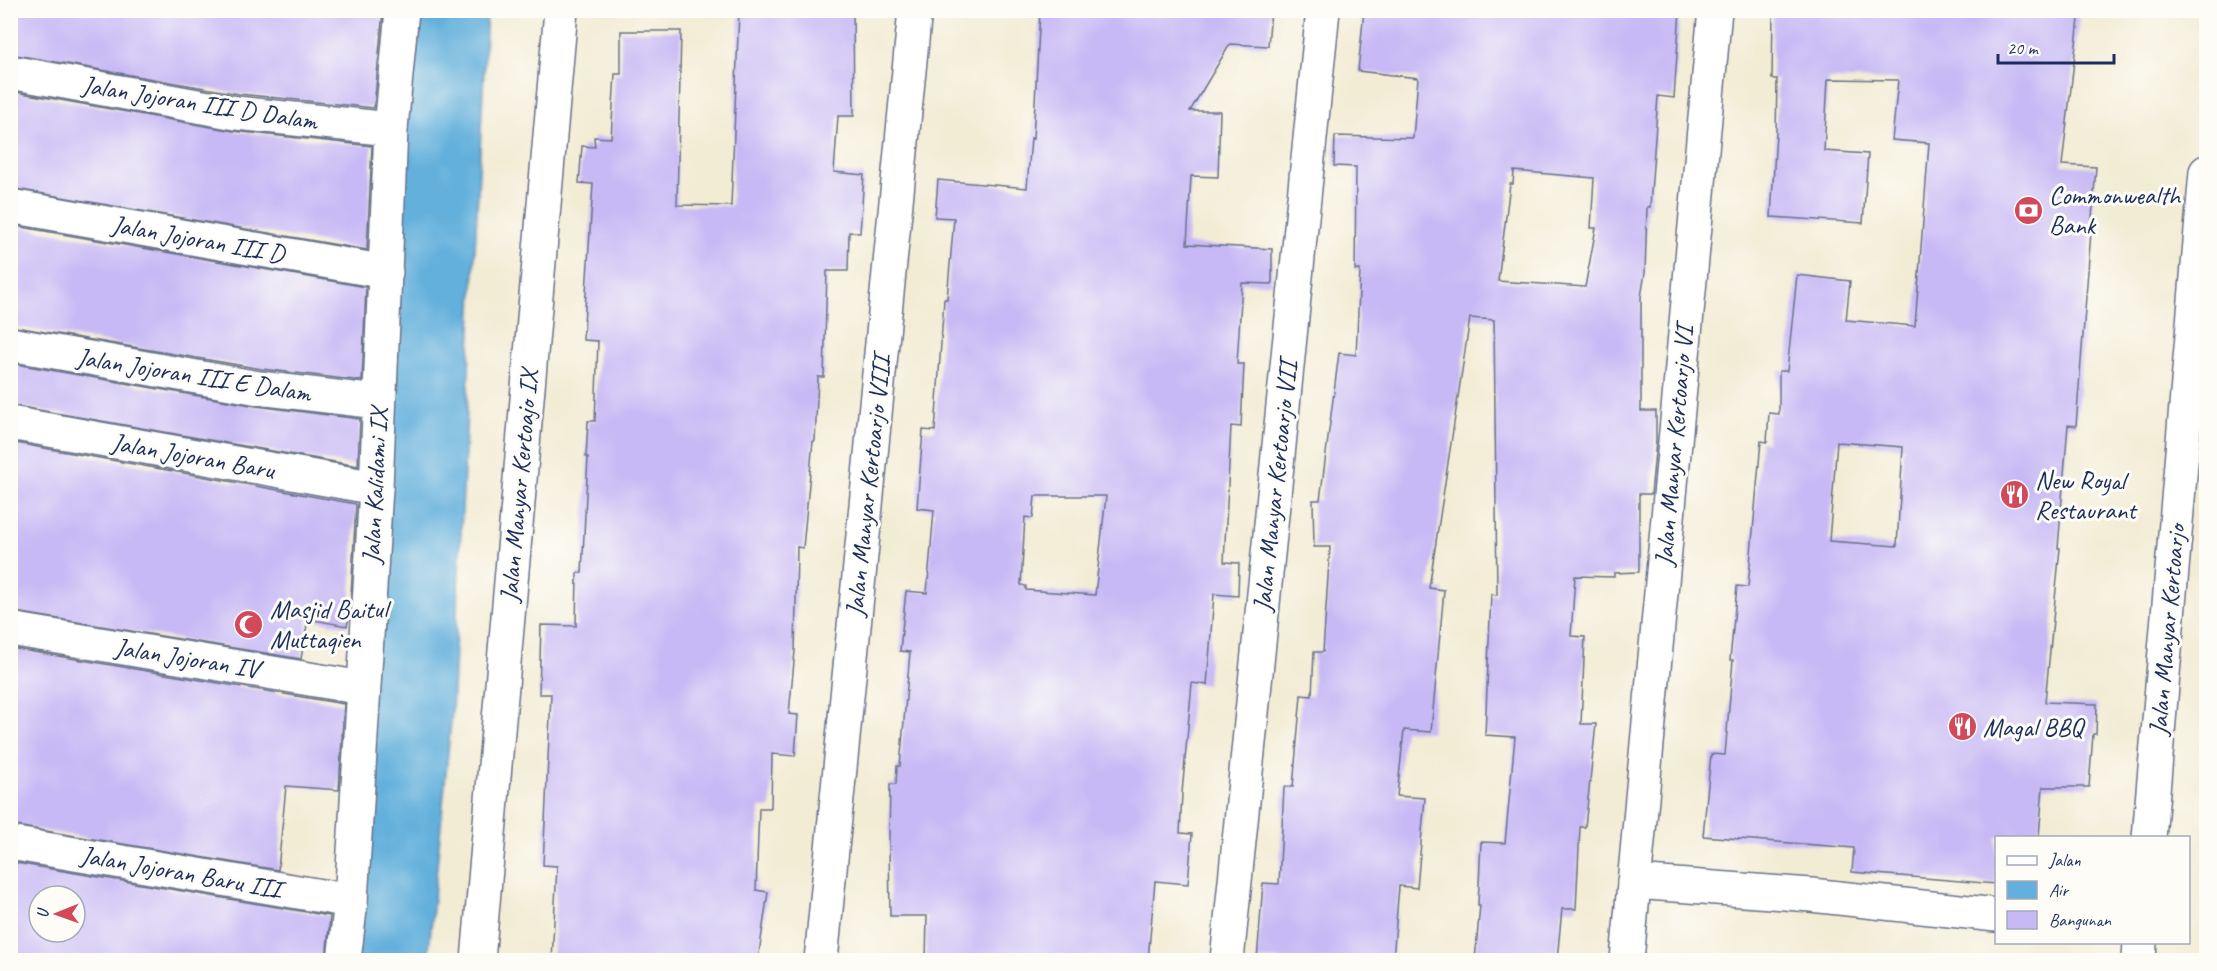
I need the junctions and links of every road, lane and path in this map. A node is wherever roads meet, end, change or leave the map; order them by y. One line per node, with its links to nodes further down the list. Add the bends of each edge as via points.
1 (402, 10): 7 (street, Jalan Kalidami IX)
2 (561, 10): 24 (street, Jalan Manyar Kertoajo IX)
3 (915, 10): 25 (street, Jalan Manyar Kertoarjo VIII)
4 (1323, 10): 26 (street, Jalan Manyar Kertoarjo VII)
5 (1714, 10): 19 (street, Jalan Manyar Kertoarjo VI)
6 (10, 72): 7 (street, Jalan Jojoran III D Dalam, via 236,113)
7 (391, 129): 10 (street, Jalan Kalidami IX)
8 (2206, 172): 17 (street, Jalan Manyar Kertoarjo)
9 (10, 206): 10 (street, Jalan Jojoran III D)
10 (386, 272): 12 (street, Jalan Kalidami IX)
11 (10, 344): 12 (street, Jalan Jojoran III E Dalam, via 259,388)
12 (378, 402): 14 (street, Jalan Kalidami IX)
13 (10, 423): 14 (street, Jalan Jojoran Baru)
14 (376, 488): 16 (street, Jalan Kalidami IX)
15 (10, 629): 16 (street, Jalan Jojoran IV)
16 (363, 688): 20 (street, Jalan Kalidami IX)
17 (2149, 836)
18 (10, 843): 20 (street, Jalan Jojoran Baru III)
19 (1634, 882): 21 (street, via 1811,895); 27 (street, Jalan Manyar Kertoarjo VI)
20 (351, 901): 23 (street, Jalan Kalidami IX)
21 (1995, 915)
22 (2140, 944): 28 (street)
23 (344, 960)
24 (478, 960)
25 (821, 960)
26 (1227, 960)
27 (1628, 960)
28 (2139, 960)

